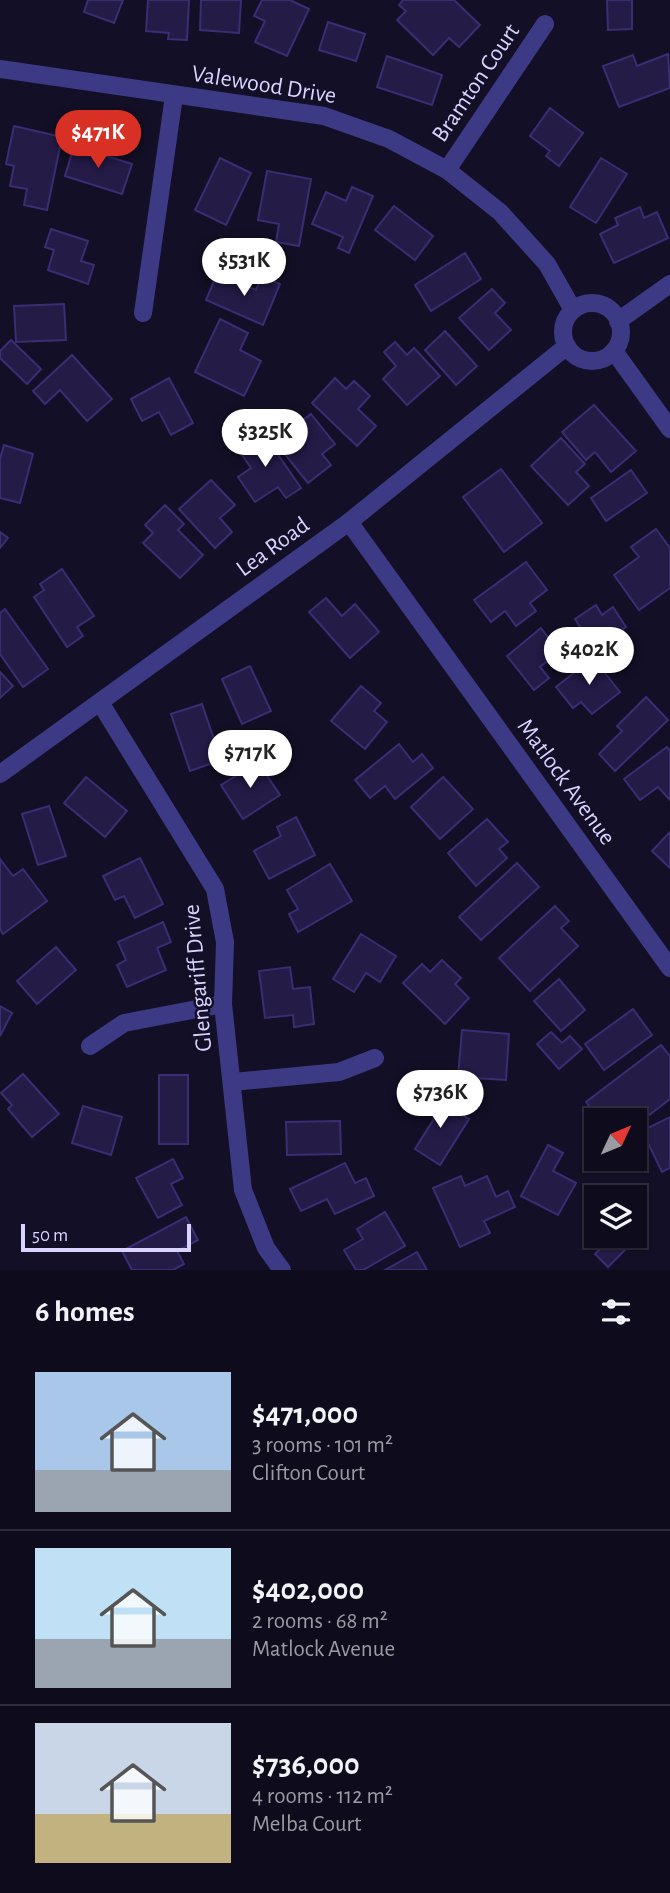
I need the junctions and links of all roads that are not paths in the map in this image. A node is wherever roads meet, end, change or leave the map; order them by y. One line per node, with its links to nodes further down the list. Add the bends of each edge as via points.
1 (545, 24): 4 (street, Bramton Court)
2 (0, 69): 3 (street, Valewood Drive)
3 (174, 96): 4 (street, Valewood Drive, via 324,116 389,139); 7 (street)
4 (447, 170): 6 (street, Valewood Drive, via 500,212 547,264)
5 (670, 284): 8 (street)
6 (573, 310): 8 (street, via 592,303 602,305); 9 (street, via 563,327)
7 (143, 313)
8 (618, 321): 10 (street, via 620,341)
9 (566, 346): 10 (street, via 587,361 606,358); 12 (street, Lea Road)
10 (614, 351): 11 (street)
11 (670, 429)
12 (349, 522): 13 (street, Lea Road); 15 (street, Matlock Avenue)
13 (101, 704): 14 (street, Lea Road); 16 (street, Glengariff Drive, via 215,889 225,942)
14 (0, 774)
15 (670, 968)
16 (223, 1004): 17 (street, via 124,1023); 19 (street, Glengariff Drive)
17 (90, 1046)
18 (375, 1058): 19 (street, via 339,1072)
19 (233, 1082): 20 (street, Glengariff Drive, via 243,1190 266,1248)
20 (282, 1270)

